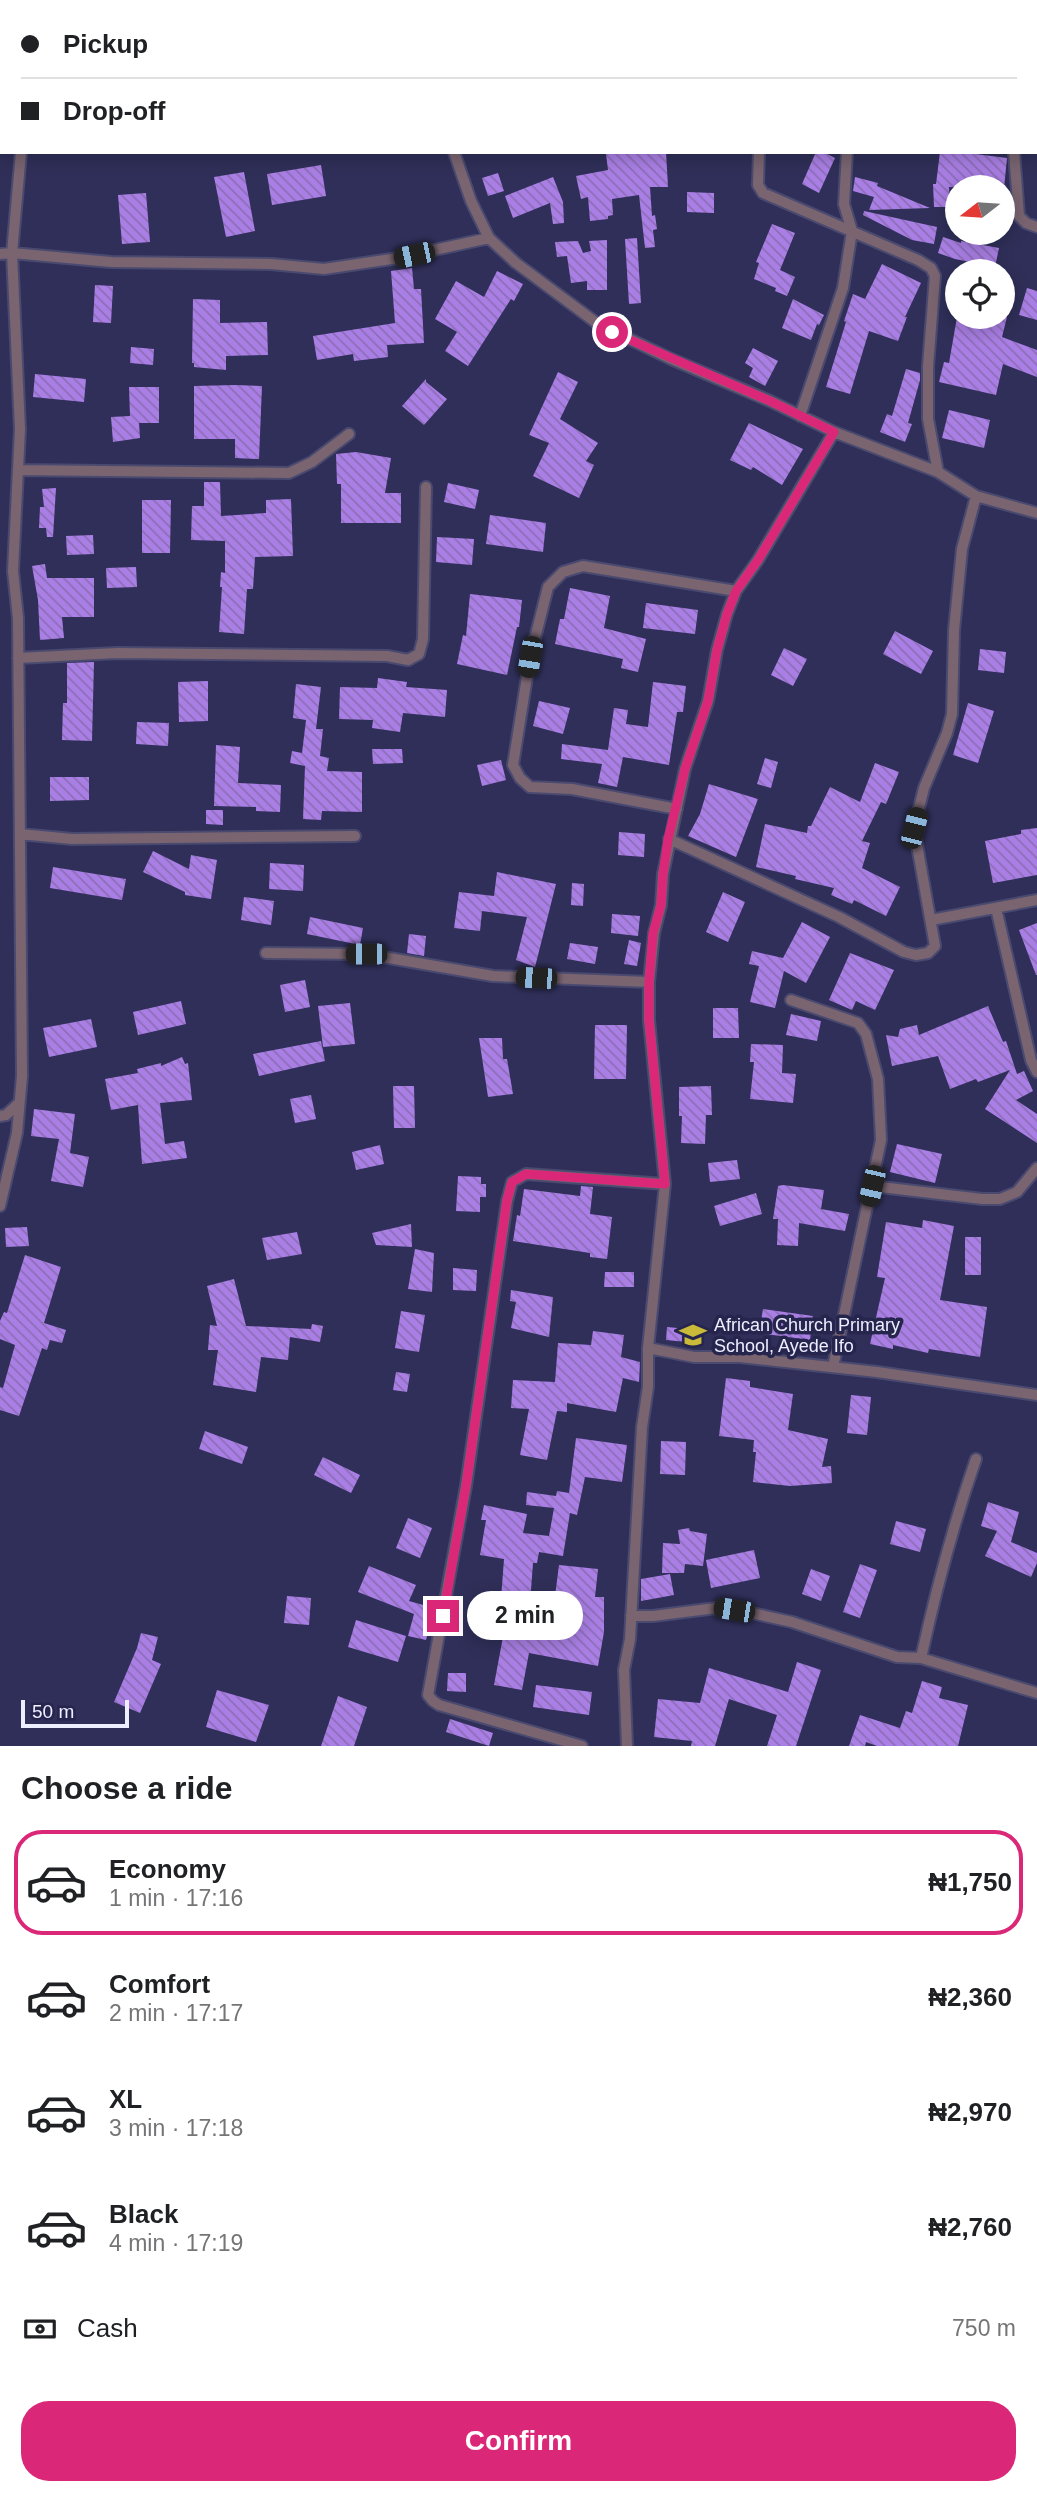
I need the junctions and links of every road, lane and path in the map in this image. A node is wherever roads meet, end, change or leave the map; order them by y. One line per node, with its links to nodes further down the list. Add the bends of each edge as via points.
1 (21, 154): 9 (street)
2 (455, 154): 8 (street)
3 (759, 154): 7 (street, via 758,185 763,193)
4 (847, 154): 7 (street, via 844,204)
5 (1014, 154): 6 (street, via 1019,216)
6 (1037, 228)
7 (852, 231): 11 (street, via 843,288); 15 (street, via 918,260 935,276 928,419)
8 (489, 238): 9 (street, via 324,269 111,262); 11 (street, via 597,324)
9 (12, 253): 10 (street); 14 (street)
10 (0, 254)
11 (800, 416): 12 (street)
12 (834, 432): 15 (street); 21 (street)
13 (349, 434): 14 (street, via 289,473)
14 (18, 470): 19 (street)
15 (938, 472): 17 (street)
16 (426, 488): 22 (street, via 423,639 419,654 408,660 117,653)
17 (976, 496): 18 (street); 29 (street, via 962,549 952,713 914,828)
18 (1037, 513)
19 (13, 571): 20 (street); 22 (street)
20 (0, 572)
21 (736, 591): 23 (street); 23 (street, via 583,566 563,572 548,587 535,629 513,765 520,778 530,787 572,789)
22 (19, 658): 24 (street)
23 (677, 808): 26 (street)
24 (20, 834): 25 (street, via 72,839); 34 (street, via 22,1076)
25 (355, 836)
26 (668, 839): 29 (street, via 904,952 928,953 935,946); 31 (street)
27 (1037, 900): 28 (street)
28 (996, 908): 29 (street); 33 (street)
29 (931, 920)
30 (266, 953): 31 (street, via 366,954 493,976)
31 (649, 982): 37 (street)
32 (791, 1000): 38 (street, via 858,1023 866,1034 878,1079 881,1140)
33 (1037, 1072)
34 (18, 1104): 35 (street); 39 (street, via 17,1133)
35 (0, 1116)
36 (1037, 1168): 38 (street, via 1017,1192 1000,1199)
37 (665, 1184): 40 (street); 47 (street, via 526,1174 512,1182 466,1486 428,1695 439,1705)
38 (872, 1186): 41 (street)
39 (0, 1206)
40 (648, 1348): 41 (street); 44 (street)
41 (833, 1367): 42 (street)
42 (1037, 1395)
43 (976, 1459): 45 (street, via 938,1579)
44 (631, 1616): 45 (street, via 716,1608 792,1622 897,1657); 48 (street, via 624,1670)
45 (921, 1658): 46 (street)
46 (1037, 1693)
47 (582, 1746)
48 (627, 1746)

